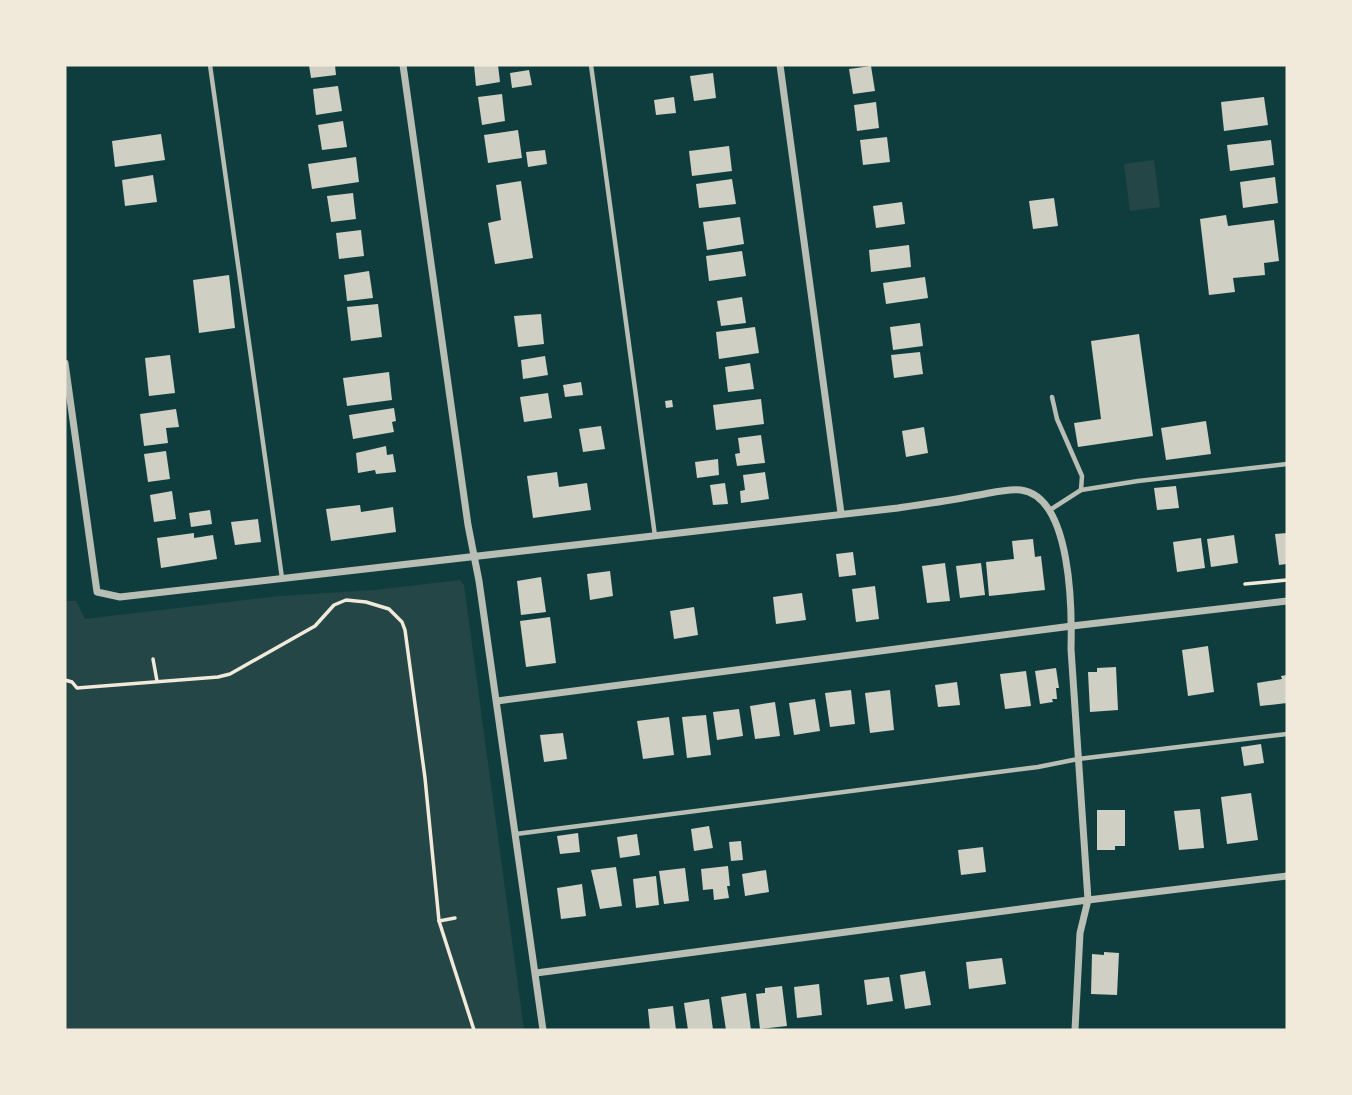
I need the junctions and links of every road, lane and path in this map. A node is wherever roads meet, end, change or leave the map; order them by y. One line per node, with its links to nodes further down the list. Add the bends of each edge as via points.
1 (210, 65): 13 (lane)
2 (403, 65): 12 (street)
3 (591, 65): 11 (lane)
4 (780, 65): 10 (street)
5 (65, 363): 13 (street, via 97,593 120,597)
6 (1052, 397): 8 (lane, via 1082,476)
7 (1287, 464): 8 (lane)
8 (1081, 491): 9 (lane)
9 (1050, 510): 10 (street, via 1034,494 1021,490); 17 (street, via 1059,528)
10 (841, 513): 11 (street)
11 (655, 536): 12 (street)
12 (475, 558): 13 (street); 21 (street)
13 (282, 578)
14 (1287, 580): 15 (path)
15 (1245, 584)
16 (1287, 601): 17 (street)
17 (1072, 626): 21 (street); 23 (street)
18 (153, 659): 20 (path)
19 (65, 680): 20 (path, via 77,688)
20 (157, 681): 28 (path, via 230,674 315,626 339,602 366,602 397,616 405,630 419,728)
21 (497, 701): 24 (street)
22 (1287, 734): 23 (lane)
23 (1078, 759): 24 (lane); 26 (street)
24 (516, 834): 29 (street)
25 (1287, 876): 26 (street)
26 (1088, 900): 29 (street); 32 (street, via 1081,927)
27 (455, 918): 28 (path)
28 (439, 921): 30 (path)
29 (536, 973): 31 (street)
30 (474, 1030)
31 (543, 1030)
32 (1075, 1030)

